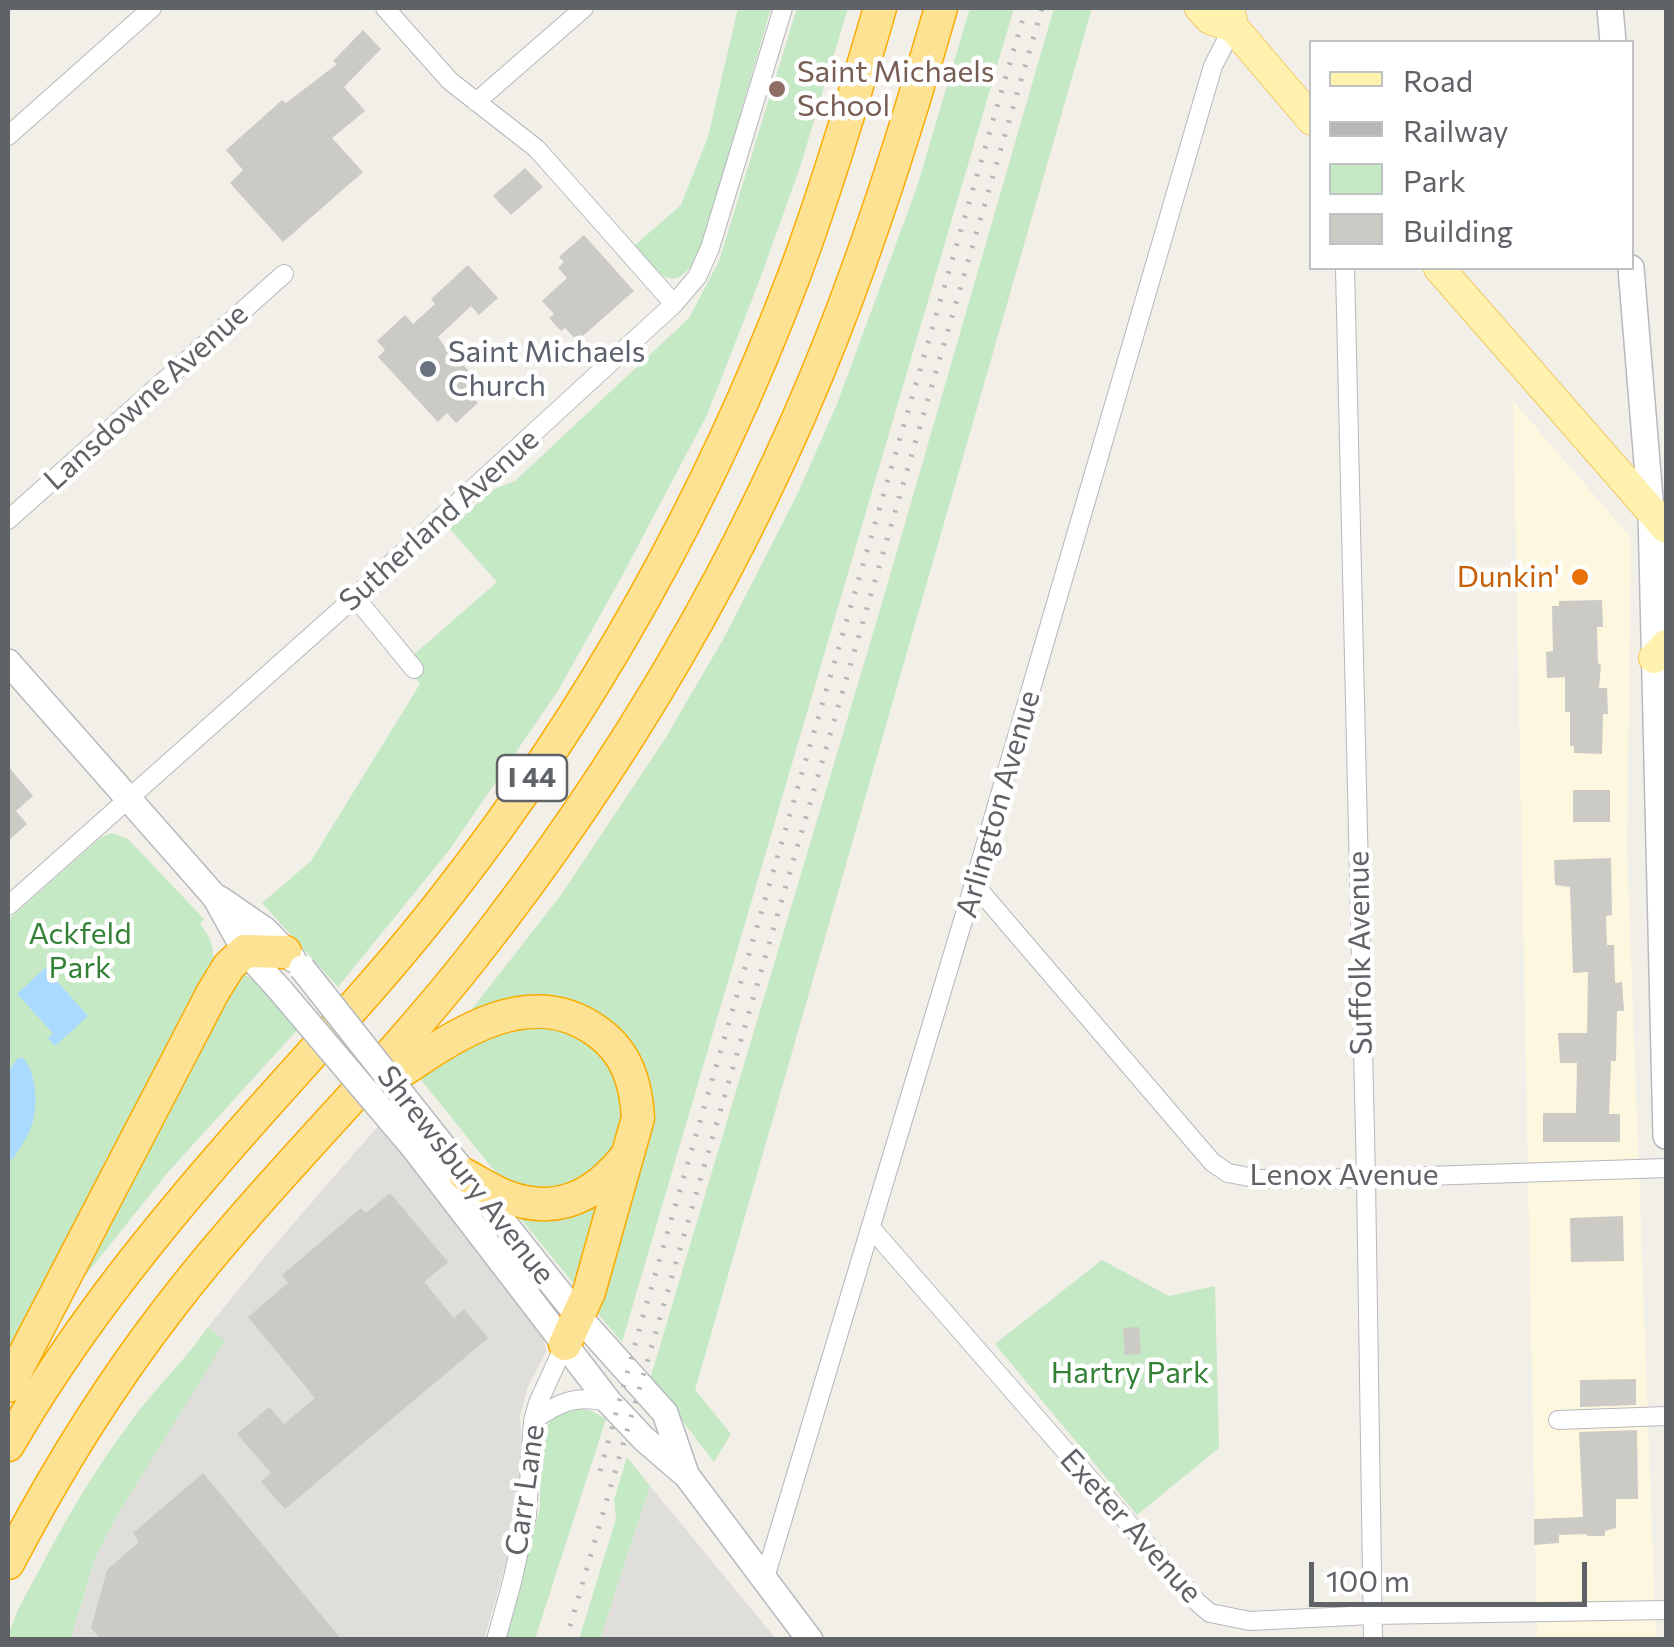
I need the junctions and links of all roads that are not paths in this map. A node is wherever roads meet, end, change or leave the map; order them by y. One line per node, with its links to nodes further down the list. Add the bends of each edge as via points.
1 (152, 8): 13 (street)
2 (385, 8): 11 (street)
3 (584, 8): 11 (street)
4 (783, 8): 18 (street, Sutherland Avenue, via 710,248 697,278)
5 (880, 8): 45 (highway, I 44, via 828,180 756,370 618,644 446,897 155,1233 92,1314)
6 (941, 8): 31 (highway, I 44, via 831,341 701,616 534,874)
7 (1200, 8): 9 (main road, via 1210,19)
8 (1610, 8): 10 (main road)
9 (1231, 17): 12 (main road); 26 (street, Arlington Avenue)
10 (1613, 40)
11 (476, 102): 18 (street, via 538,149)
12 (1309, 116)
13 (8, 136)
14 (1345, 270): 37 (street, Suffolk Avenue)
15 (1440, 270): 20 (main road)
16 (1631, 270): 20 (main road)
17 (284, 274): 19 (street, Lansdowne Avenue)
18 (674, 304): 21 (street, Sutherland Avenue)
19 (8, 520)
20 (1659, 520): 22 (main road)
21 (355, 597): 24 (street); 25 (street, Sutherland Avenue)
22 (1660, 651): 32 (main road)
23 (8, 662): 25 (main road, Shrewsbury Avenue)
24 (414, 669)
25 (128, 798): 27 (main road, Shrewsbury Avenue); 28 (street, Sutherland Avenue)
26 (974, 884): 37 (street, Lenox Avenue, via 1212,1162 1259,1179); 38 (street, Arlington Avenue)
27 (216, 896): 29 (main road, Shrewsbury Avenue); 30 (main road, Shrewsbury Avenue)
28 (8, 906)
29 (245, 951): 30 (highway); 33 (main road, Shrewsbury Avenue, bridge); 40 (highway, via 212,992)
30 (294, 960): 33 (main road, Shrewsbury Avenue, bridge)
31 (342, 1111): 34 (highway, via 484,1022 551,1012 584,1022 628,1064 638,1118); 47 (highway, I 44, via 160,1320 54,1477)
32 (1666, 1136)
33 (422, 1139): 36 (main road, Shrewsbury Avenue); 39 (main road, Shrewsbury Avenue)
34 (628, 1155): 36 (highway, via 608,1180 558,1204 506,1196); 39 (highway)
35 (1666, 1168): 37 (street, Lenox Avenue)
36 (465, 1174): 39 (main road, Shrewsbury Avenue)
37 (1366, 1178): 50 (street, Suffolk Avenue)
38 (871, 1228): 48 (street, Arlington Avenue); 50 (street, Exeter Avenue, via 1210,1613 1250,1621)
39 (572, 1330): 41 (main road, Shrewsbury Avenue); 44 (street, Carr Lane); 46 (main road, Shrewsbury Avenue, via 665,1413)
40 (8, 1386)
41 (609, 1402): 44 (street, via 566,1401); 46 (main road, Shrewsbury Avenue)
42 (1666, 1416): 43 (street)
43 (1558, 1420)
44 (533, 1421): 51 (street, Carr Lane, via 527,1515)
45 (8, 1445)
46 (687, 1476): 48 (main road, Shrewsbury Avenue)
47 (8, 1563)
48 (764, 1582): 52 (main road, Shrewsbury Avenue)
49 (1666, 1610): 50 (street, Exeter Avenue)
50 (1372, 1615): 53 (street, Suffolk Avenue)
51 (496, 1640)
52 (810, 1640)
53 (1373, 1640)

